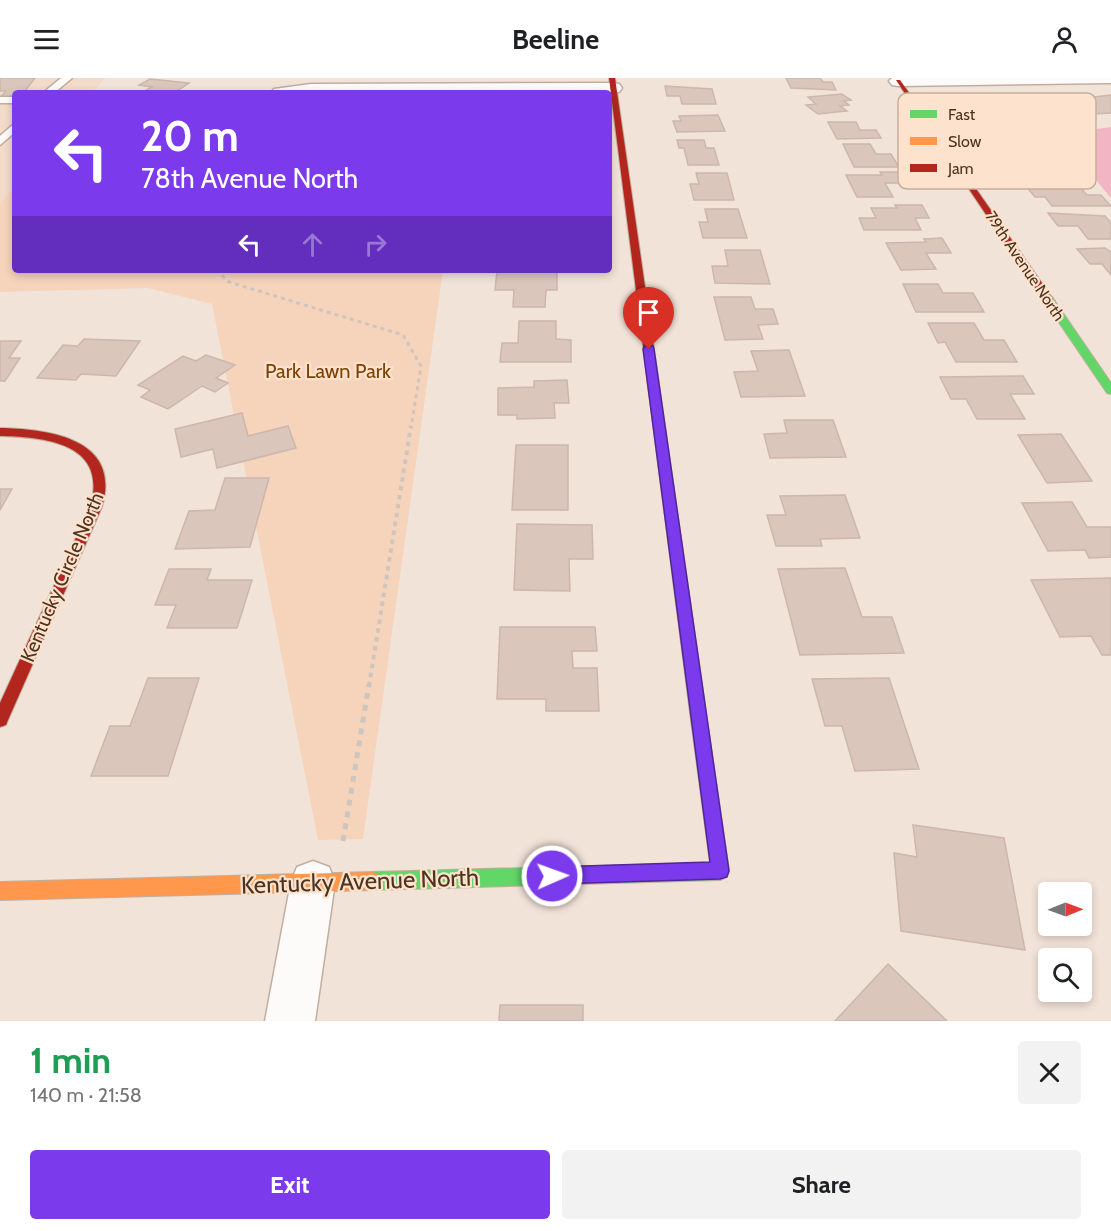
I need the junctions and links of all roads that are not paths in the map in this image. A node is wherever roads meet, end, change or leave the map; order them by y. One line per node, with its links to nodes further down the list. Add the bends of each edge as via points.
1 (67, 78): 5 (lane)
2 (1111, 78): 3 (street)
3 (898, 81): 7 (street, 79th Avenue North)
4 (613, 83): 6 (street); 14 (street, Kentucky Avenue North, via 720,871)
5 (52, 90)
6 (303, 90)
7 (906, 93)
8 (12, 129): 9 (lane)
9 (0, 142)
10 (972, 189): 11 (street, 79th Avenue North)
11 (1111, 391)
12 (0, 432): 13 (street, Kentucky Circle North, via 45,435 73,444 93,459 102,482 96,507)
13 (0, 720)
14 (313, 882): 15 (street, Kentucky Avenue North); 16 (street)
15 (0, 891)
16 (291, 1021)

